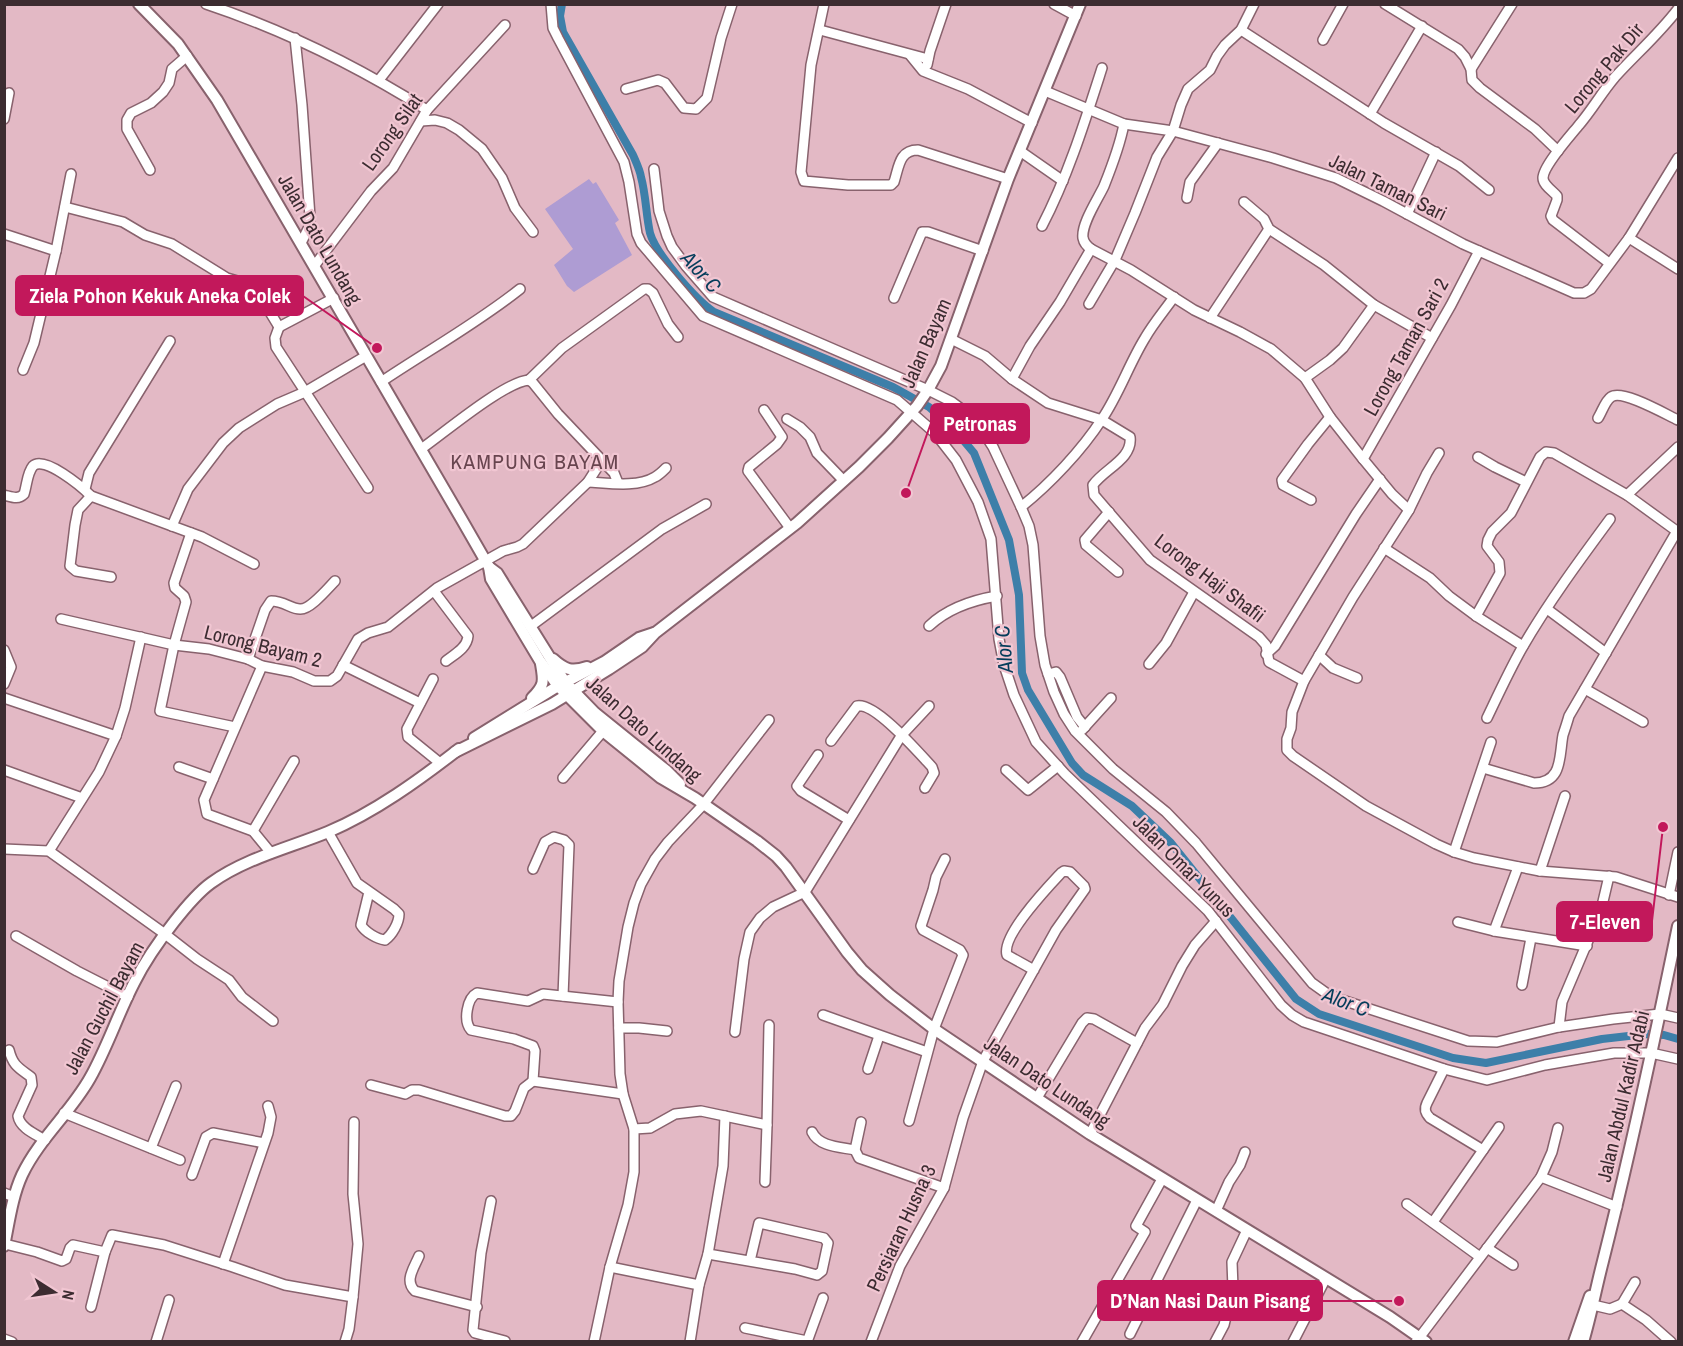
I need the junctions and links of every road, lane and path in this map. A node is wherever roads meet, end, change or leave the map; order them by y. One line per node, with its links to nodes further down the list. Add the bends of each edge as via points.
1 (139, 4): 23 (main road, Jalan Dato Lundang)
2 (206, 4): 20 (street)
3 (438, 4): 28 (street)
4 (551, 4): 92 (street, Jalan Omar Yunus, via 553,28 624,162 641,243 703,316)
5 (732, 4): 29 (street, via 707,98 696,109 684,108 665,82 658,80)
6 (825, 4): 18 (street)
7 (946, 4): 24 (street)
8 (1054, 4): 15 (street)
9 (1080, 4): 15 (main road, Jalan Bayam)
10 (1254, 4): 19 (street)
11 (1343, 4): 21 (street)
12 (1385, 4): 17 (street)
13 (1512, 4): 26 (street)
14 (1678, 9): 42 (street, Lorong Pak Dir, via 1614,78)
15 (1076, 16): 30 (main road, Jalan Bayam)
16 (505, 25): 33 (street, Lorong Silat)
17 (1422, 26): 26 (street, via 1458,49); 34 (street)
18 (820, 30): 22 (street); 49 (street, via 811,65 801,172 804,181 891,185 909,150)
19 (1241, 30): 34 (street); 39 (street, via 1217,56 1210,70 1188,89)
20 (295, 38): 28 (street); 62 (street, via 310,218)
21 (1323, 39)
22 (910, 55): 24 (street); 27 (street)
23 (187, 56): 46 (street, via 172,69 163,92 131,113 127,120 127,129); 62 (main road, Jalan Dato Lundang)
24 (928, 59): 27 (street)
25 (1102, 68): 32 (street)
26 (1471, 69): 42 (street, via 1472,80 1480,88)
27 (927, 73): 37 (street, via 968,89)
28 (379, 80): 33 (street)
29 (626, 88)
30 (1045, 91): 32 (street, Jalan Taman Sari); 37 (main road, Jalan Bayam)
31 (9, 93): 35 (street)
32 (1089, 109): 38 (street, Jalan Taman Sari); 51 (street)
33 (427, 110): 36 (street, Lorong Silat)
34 (1370, 114): 43 (street)
35 (4, 119)
36 (421, 122): 59 (street, via 447,123 482,149); 69 (street, Lorong Silat, via 393,168)
37 (1032, 123): 41 (main road, Jalan Bayam)
38 (1124, 123): 39 (street, Jalan Taman Sari); 63 (street, via 1114,160 1084,229 1083,238)
39 (1173, 131): 40 (street, Jalan Taman Sari); 67 (street, via 1157,157)
40 (1218, 143): 53 (street, via 1190,182); 56 (street, Jalan Taman Sari, via 1336,178)
41 (1020, 151): 49 (main road, Jalan Bayam); 51 (street)
42 (1558, 151): 68 (street, Lorong Pak Dir, via 1543,178 1557,196 1551,216)
43 (1436, 152): 52 (street); 56 (street)
44 (1678, 158): 48 (street, Jalan Taman Sari)
45 (654, 169): 90 (street, via 659,211 672,247 713,297)
46 (150, 170)
47 (71, 174): 55 (street)
48 (1668, 174): 50 (street); 61 (street, Jalan Taman Sari)
49 (1008, 179): 65 (main road, Jalan Bayam)
50 (1678, 179)
51 (1063, 181): 57 (street)
52 (1489, 190)
53 (1187, 198)
54 (1244, 202): 58 (street, via 1264,219)
55 (65, 207): 64 (street); 78 (street, via 123,222 172,244 227,278 251,285)
56 (1407, 214): 66 (street, Jalan Taman Sari)
57 (1042, 226)
58 (1269, 230): 76 (street, via 1324,265); 77 (street)
59 (532, 232)
60 (4, 234): 64 (street)
61 (1629, 238): 68 (street, Jalan Taman Sari); 70 (street)
62 (301, 243): 69 (main road, Jalan Dato Lundang)
63 (1091, 249): 67 (street); 86 (street)
64 (56, 251): 84 (street, via 34,343)
65 (983, 251): 74 (street, via 922,232); 81 (main road, Jalan Bayam)
66 (1479, 251): 68 (street, Jalan Taman Sari, via 1574,293 1591,289); 80 (street, Lorong Taman Sari 2)
67 (1115, 260): 72 (street); 75 (street)
68 (1609, 263)
69 (315, 265): 73 (main road, Jalan Dato Lundang)
70 (1678, 269)
71 (520, 289): 88 (street)
72 (1174, 297): 77 (street); 96 (street, via 1145,338)
73 (334, 298): 78 (street); 83 (main road, Jalan Dato Lundang)
74 (894, 298)
75 (1089, 304)
76 (1374, 305): 80 (street); 85 (street, via 1342,348)
77 (1210, 318): 85 (street, via 1270,349)
78 (279, 327): 89 (street, via 276,347)
79 (678, 337): 87 (street, via 651,290 644,289 562,348)
80 (1432, 338): 102 (street, Lorong Taman Sari 2)
81 (951, 339): 86 (street, Lorong Haji Shafii, via 986,356); 90 (main road, Jalan Bayam)
82 (170, 341): 111 (street, via 89,473)
83 (366, 356): 88 (main road, Jalan Dato Lundang); 89 (street)
84 (23, 370)
85 (1305, 378): 93 (street)
86 (1012, 379): 96 (street, Lorong Haji Shafii, via 1048,403)
87 (529, 380): 99 (street, via 495,396); 103 (street)
88 (381, 382): 99 (main road, Jalan Dato Lundang)
89 (305, 392): 110 (street); 120 (street, via 238,428 223,443 188,489)
90 (927, 392): 92 (main road, Jalan Bayam); 116 (street, via 952,402 975,419)
91 (764, 410): 121 (street, via 782,436 748,471)
92 (914, 410): 106 (main road, Jalan Bayam); 132 (street, Jalan Omar Yunus, via 956,460 978,502 991,539)
93 (1330, 417): 102 (street); 114 (street, via 1282,480 1283,485)
94 (1598, 418): 97 (street, via 1607,401 1620,395)
95 (787, 419): 106 (street, via 810,437 817,453)
96 (1102, 420): 116 (street, via 1081,447); 118 (street, Lorong Haji Shafii, via 1125,433 1131,443 1126,454 1093,485 1094,495)
97 (1678, 420)
98 (1678, 447): 113 (street)
99 (421, 449): 126 (main road, Jalan Dato Lundang)
100 (1439, 453): 117 (street)
101 (1478, 457): 108 (street)
102 (1363, 459): 105 (street)
103 (602, 460): 107 (street, Lorong Bayam 2); 109 (street)
104 (666, 468): 109 (street, via 649,480)
105 (1380, 479): 117 (street); 143 (street, via 1275,646)
106 (843, 480): 121 (main road, Jalan Bayam)
107 (588, 482): 109 (street); 126 (street, Lorong Bayam 2, via 523,544 503,551)
108 (1526, 482): 113 (street, via 1539,457 1550,452); 134 (street, via 1511,513 1488,540 1500,573)
109 (618, 483)
110 (368, 488)
111 (88, 492): 112 (street, via 50,465 36,463 24,494 17,498); 120 (street); 128 (street, via 78,510 70,566 76,571)
112 (4, 495)
113 (1627, 495): 122 (street)
114 (1311, 500)
115 (706, 504): 136 (street, via 662,529)
116 (1021, 507): 169 (street, via 1033,545 1040,636 1048,674 1064,714)
117 (1408, 510): 124 (street)
118 (1109, 512): 127 (street, via 1085,542); 131 (street, Lorong Haji Shafii, via 1150,560)
119 (1610, 519): 133 (street)
120 (172, 526): 123 (street)
121 (790, 528): 151 (main road, Jalan Bayam, via 655,633 639,638)
122 (1678, 532): 142 (street)
123 (191, 533): 125 (street); 139 (street, via 174,585 186,600)
124 (1384, 548): 134 (street, via 1430,578); 144 (street)
125 (254, 564)
126 (487, 564): 130 (street, Lorong Bayam 2); 136 (main road, Jalan Dato Lundang); 145 (main road, Jalan Dato Lundang, via 492,579)
127 (1118, 572)
128 (111, 577)
129 (335, 581): 146 (street, via 308,607 300,609 271,601)
130 (434, 591): 147 (street, via 468,636 465,646); 149 (street, Lorong Bayam 2, via 388,627 358,639)
131 (1194, 592): 143 (street, Lorong Haji Shafii, via 1259,637 1266,645); 148 (street, via 1166,643)
132 (997, 596): 137 (street, via 968,602); 179 (street, Jalan Omar Yunus, via 999,639 1014,696 1036,742)
133 (1547, 609): 140 (street); 142 (street)
134 (1476, 616): 140 (street)
135 (61, 619): 138 (street, Lorong Bayam 2)
136 (531, 626): 145 (main road, Jalan Dato Lundang)
137 (929, 626)
138 (141, 637): 139 (street, Lorong Bayam 2); 171 (street)
139 (174, 645): 146 (street, Lorong Bayam 2); 168 (street, via 160,711)
140 (1523, 646): 165 (street)
141 (4, 650): 155 (street, via 11,667)
142 (1606, 653): 157 (street)
143 (1266, 654): 154 (street, Lorong Haji Shafii, via 1269,662)
144 (1319, 655): 152 (street, via 1333,668); 154 (street)
145 (543, 656): 151 (main road, via 567,669); 156 (main road, Jalan Dato Lundang); 162 (main road, via 544,682)
146 (248, 659): 150 (street, Lorong Bayam 2)
147 (446, 661)
148 (1149, 664)
149 (343, 665): 150 (street, Lorong Bayam 2, via 330,681 314,681); 160 (street)
150 (262, 666): 168 (street)
151 (607, 666): 156 (main road, Jalan Bayam); 164 (main road, via 589,690)
152 (1357, 678)
153 (434, 679): 160 (street)
154 (1304, 681): 195 (street, via 1292,712 1287,750 1366,806)
155 (4, 684)
156 (566, 688): 161 (main road, Jalan Guchil Bayam); 162 (main road, Jalan Guchil Bayam); 164 (main road, Jalan Dato Lundang)
157 (1585, 689): 167 (street); 181 (street, via 1569,716 1559,764 1548,780 1534,783)
158 (4, 698): 171 (street)
159 (1110, 698): 169 (street)
160 (420, 703): 178 (street, via 407,729 408,737)
161 (552, 704): 164 (main road); 175 (main road, Jalan Guchil Bayam)
162 (523, 706): 175 (main road, Jalan Guchil Bayam)
163 (929, 706): 172 (street)
164 (593, 716): 170 (main road, Jalan Dato Lundang); 189 (main road, Jalan Dato Lundang, via 667,771)
165 (1487, 718)
166 (769, 720): 189 (street)
167 (1643, 722)
168 (235, 727): 185 (street)
169 (1082, 730): 224 (street, via 1113,769 1166,812 1196,843 1312,983 1326,993 1468,1041 1497,1042)
170 (603, 731): 184 (street); 189 (main road, Jalan Dato Lundang, via 661,778)
171 (116, 736): 188 (street)
172 (901, 736): 173 (street, via 883,717 862,705 857,706); 186 (street, via 933,769); 190 (street)
173 (831, 741)
174 (1491, 742): 181 (street)
175 (455, 752): 178 (main road, Jalan Guchil Bayam)
176 (818, 755): 190 (street, via 797,786)
177 (294, 760): 191 (street)
178 (440, 763): 192 (main road, Jalan Guchil Bayam, via 380,804)
179 (1058, 766): 183 (street, via 1028,790); 206 (street, Jalan Omar Yunus)
180 (179, 767): 185 (street)
181 (1483, 768): 195 (street)
182 (4, 770): 188 (street)
183 (1006, 770)
184 (563, 778)
185 (213, 779): 191 (street, via 204,800 207,814)
186 (925, 788)
187 (1565, 796): 201 (street)
188 (82, 798): 194 (street)
189 (699, 801): 204 (main road, Jalan Dato Lundang, via 776,856); 218 (street, via 640,884 627,927)
190 (849, 820): 204 (street)
191 (253, 831): 197 (street)
192 (328, 832): 197 (main road, Jalan Guchil Bayam); 203 (street, via 357,883)
193 (4, 849): 194 (street)
194 (49, 851): 210 (street)
195 (1454, 852): 199 (street)
196 (1678, 852): 205 (street)
197 (270, 853): 210 (main road, Jalan Guchil Bayam, via 210,884)
198 (945, 859): 226 (street, via 921,926 963,955)
199 (1518, 867): 201 (street); 209 (street)
200 (533, 869): 216 (street, via 545,842 554,837 569,845)
201 (1540, 871): 202 (street)
202 (1609, 876): 205 (street); 213 (street)
203 (369, 892): 203 (street, via 399,914 385,940 361,925)
204 (805, 892): 226 (main road, Jalan Dato Lundang, via 862,970); 228 (street, via 773,907 750,932)
205 (1674, 896)
206 (1216, 921): 230 (street, via 1195,945); 237 (street, Jalan Omar Yunus, via 1292,1015)
207 (1458, 922): 209 (street)
208 (1678, 926): 221 (main road, Jalan Abdul Kadir Adabi)
209 (1494, 931): 212 (street)
210 (165, 934): 217 (main road, Jalan Guchil Bayam); 222 (street, via 229,980 238,993)
211 (15, 936): 217 (street)
212 (1531, 938): 213 (street); 215 (street)
213 (1587, 946): 224 (street, via 1562,1002)
214 (1034, 970): 214 (street, Persiaran Husna 3, via 1085,889 1070,872 1061,873 1030,907 1006,949 1007,955); 235 (street, Persiaran Husna 3)
215 (1522, 986)
216 (563, 996): 218 (street); 238 (street, via 543,994 528,1001 477,993 470,999 466,1021 471,1030 533,1046)
217 (128, 997): 244 (main road, Jalan Guchil Bayam, via 89,1080)
218 (618, 1002): 225 (street)
219 (823, 1015): 229 (street)
220 (1678, 1018): 221 (street)
221 (1659, 1019): 224 (street); 231 (main road, Jalan Abdul Kadir Adabi)
222 (273, 1021)
223 (769, 1025): 249 (street)
224 (1558, 1027)
225 (618, 1028): 227 (street); 241 (street)
226 (934, 1029): 233 (street); 235 (main road, Jalan Dato Lundang)
227 (667, 1031)
228 (735, 1032)
229 (879, 1036): 233 (street); 236 (street)
230 (1137, 1043): 242 (street, via 1087,1018); 254 (street)
231 (1652, 1049): 234 (street, Jalan Omar Yunus); 237 (street, Jalan Omar Yunus, via 1545,1065 1487,1080); 271 (main road, Jalan Abdul Kadir Adabi)
232 (9, 1050): 255 (street, via 15,1066 32,1080 18,1120)
233 (927, 1052): 246 (street)
234 (1678, 1059)
235 (983, 1061): 242 (main road, Jalan Dato Lundang); 266 (street, Persiaran Husna 3)
236 (868, 1069)
237 (1444, 1069): 259 (street, via 1427,1102 1426,1113)
238 (533, 1081): 239 (street, via 524,1088 511,1116 419,1090 405,1095); 241 (street)
239 (371, 1085)
240 (176, 1086): 257 (street)
241 (623, 1095): 252 (street)
242 (1037, 1098): 254 (main road, Jalan Dato Lundang)
243 (268, 1106): 256 (street, via 271,1117)
244 (64, 1113): 255 (main road, Jalan Guchil Bayam); 257 (street)
245 (725, 1116): 249 (street); 252 (street, via 701,1111 675,1114 650,1128); 278 (street, via 723,1166)
246 (909, 1121)
247 (354, 1122): 289 (street, via 353,1194 358,1244)
248 (861, 1122): 258 (street)
249 (767, 1125): 265 (street)
250 (1499, 1127): 259 (street)
251 (1557, 1128): 263 (street)
252 (634, 1129): 284 (street, via 634,1172)
253 (812, 1132): 258 (street, via 823,1143)
254 (1090, 1134): 264 (main road, Jalan Dato Lundang)
255 (45, 1140): 267 (main road, Jalan Guchil Bayam)
256 (264, 1143): 262 (street, via 210,1134); 282 (street)
257 (151, 1148): 261 (street)
258 (855, 1150): 266 (street, via 859,1158)
259 (1483, 1150): 273 (street)
260 (1245, 1152): 272 (street)
261 (180, 1160)
262 (192, 1175)
263 (1541, 1177): 271 (street); 276 (street)
264 (1162, 1179): 268 (main road, Jalan Dato Lundang); 309 (street, via 1136,1226 1145,1232)
265 (765, 1182)
266 (944, 1188): 308 (street, Persiaran Husna 3, via 900,1266)
267 (9, 1195): 275 (main road, Jalan Guchil Bayam)
268 (1197, 1200): 272 (main road, Jalan Dato Lundang); 297 (street)
269 (491, 1201): 295 (street)
270 (1407, 1204): 273 (street)
271 (1617, 1206): 285 (main road, Jalan Abdul Kadir Adabi)
272 (1216, 1211): 274 (main road, Jalan Dato Lundang)
273 (1433, 1222): 280 (street)
274 (1247, 1230): 286 (main road, Jalan Dato Lundang); 310 (street, via 1232,1262 1233,1288 1224,1325)
275 (5, 1245): 277 (street, via 62,1261 74,1245)
276 (1487, 1248): 280 (street); 283 (street)
277 (105, 1252): 282 (street, via 112,1234); 294 (street)
278 (708, 1254): 281 (street); 288 (street)
279 (419, 1256): 295 (street, via 410,1287)
280 (1480, 1257): 299 (street)
281 (750, 1261): 281 (street, via 817,1275 822,1271 828,1243 824,1238 759,1223)
282 (223, 1264): 289 (street, via 285,1285)
283 (1513, 1265)
284 (610, 1267): 288 (street); 305 (street)
285 (1600, 1273): 293 (main road, Jalan Abdul Kadir Adabi); 312 (main road, Jalan Abdul Kadir Adabi)
286 (1326, 1278): 299 (main road, Jalan Dato Lundang); 311 (street)
287 (1635, 1282): 292 (street)
288 (699, 1284): 306 (street)
289 (353, 1297): 302 (street)
290 (823, 1298): 307 (street)
291 (169, 1300): 301 (street)
292 (1622, 1304): 293 (street, via 1610,1309); 314 (street)
293 (1593, 1305): 313 (main road, Jalan Abdul Kadir Adabi)
294 (92, 1307)
295 (477, 1307): 303 (street, via 475,1333)
296 (745, 1328): 307 (street)
297 (1130, 1334)
298 (4, 1339): 300 (street)
299 (1420, 1340)
300 (12, 1341)
301 (156, 1341)
302 (345, 1341)
303 (504, 1341): 304 (street)
304 (509, 1341)
305 (594, 1341)
306 (690, 1341)
307 (807, 1341)
308 (871, 1341)
309 (1082, 1341)
310 (1215, 1341)
311 (1293, 1341)
312 (1574, 1341)
313 (1583, 1341)
314 (1671, 1341)

